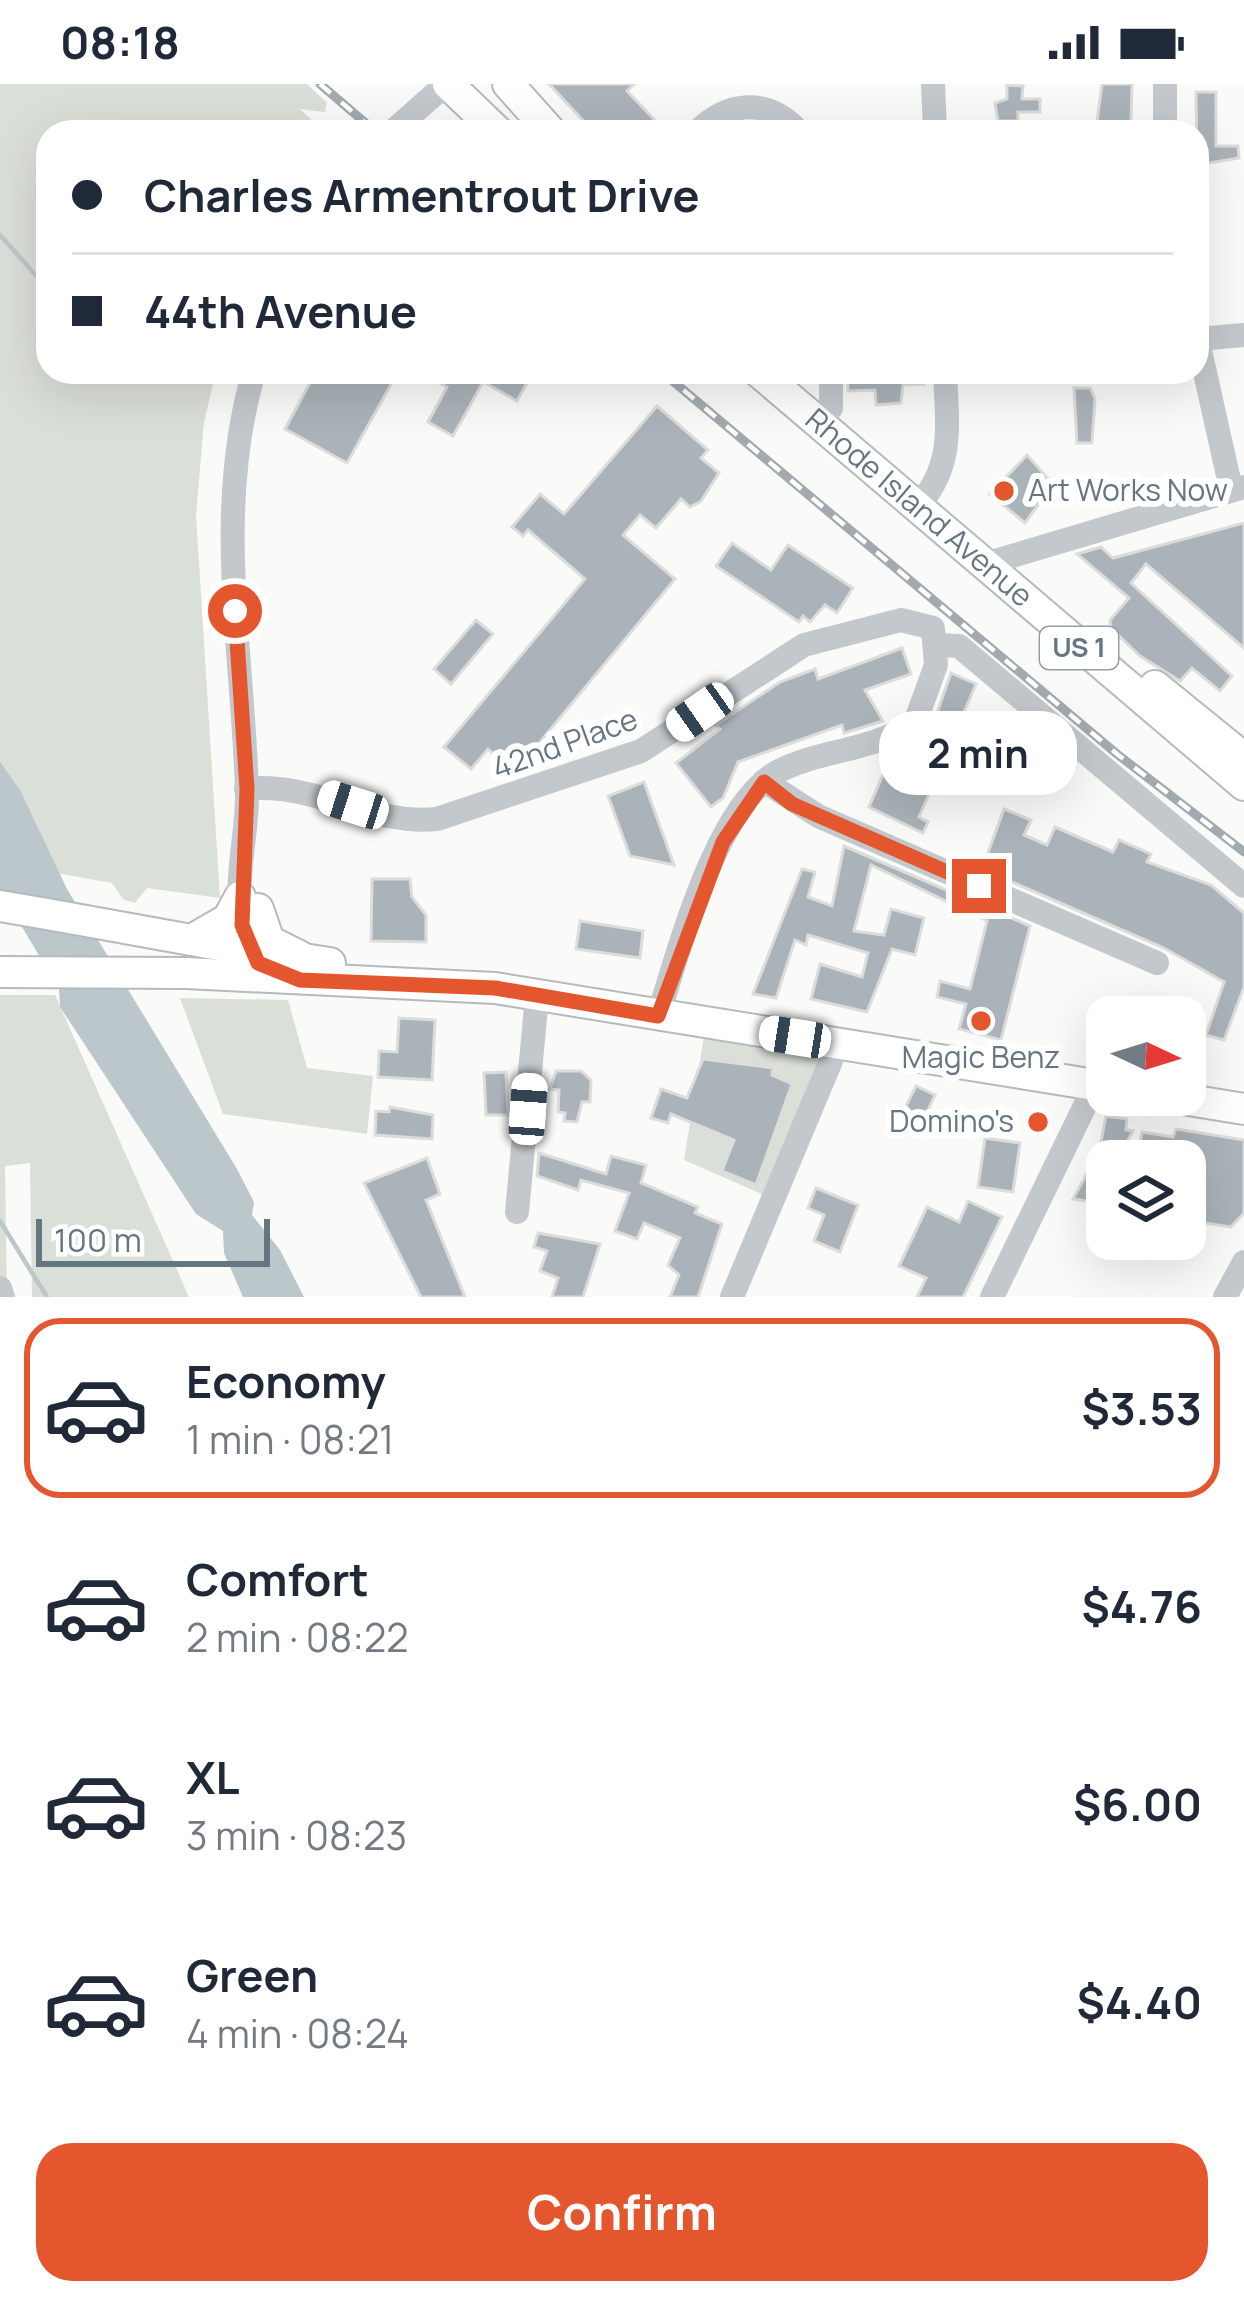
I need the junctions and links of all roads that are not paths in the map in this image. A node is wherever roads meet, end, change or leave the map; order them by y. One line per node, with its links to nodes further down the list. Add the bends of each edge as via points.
1 (447, 84): 5 (street); 6 (main road)
2 (508, 84): 7 (main road)
3 (933, 84): 10 (street)
4 (1165, 84): 11 (street)
5 (406, 120)
6 (485, 120)
7 (540, 120)
8 (710, 120): 9 (street, via 734,106)
9 (783, 120)
10 (934, 120)
11 (1165, 120)
12 (1244, 335): 13 (street)
13 (1209, 337)
14 (1209, 383): 21 (street)
15 (252, 384): 28 (street, via 232,500)
16 (774, 384): 22 (main road, Rhode Island Avenue / US 1)
17 (804, 384): 20 (main road, Rhode Island Avenue / US 1)
18 (831, 384): 20 (street)
19 (945, 384): 22 (street, via 946,461)
20 (830, 408): 22 (main road, Rhode Island Avenue / US 1)
21 (1237, 488): 23 (street)
22 (924, 500): 23 (main road, Rhode Island Avenue / US 1)
23 (994, 560): 25 (main road, Rhode Island Avenue / US 1); 27 (main road, Rhode Island Avenue / US 1, via 1116,681)
24 (937, 645): 26 (street, via 927,700 908,727); 28 (street, 42nd Place, via 932,628 901,620 804,645 641,751 437,820 401,819 288,786); 29 (street, via 959,646)
25 (1244, 758)
26 (764, 782): 34 (street, via 818,816); 39 (street, via 723,842)
27 (1244, 785)
28 (247, 789): 30 (street)
29 (1244, 886)
30 (249, 903): 32 (main road, via 228,920); 33 (street, via 260,936); 35 (main road, via 269,940)
31 (0, 906): 32 (main road)
32 (180, 935): 33 (main road)
33 (252, 954): 35 (main road, via 272,972); 37 (main road)
34 (1157, 963)
35 (308, 970): 37 (main road); 38 (main road)
36 (0, 972): 37 (main road)
37 (221, 974)
38 (537, 996): 39 (main road); 45 (street)
39 (658, 1016): 40 (main road)
40 (838, 1044): 41 (main road); 49 (street)
41 (1086, 1084)
42 (1206, 1102): 43 (main road)
43 (1244, 1108)
44 (1086, 1115): 50 (street)
45 (517, 1212)
46 (1244, 1262): 51 (street)
47 (0, 1288): 48 (street)
48 (3, 1297)
49 (732, 1297)
50 (992, 1297)
51 (1225, 1297)

